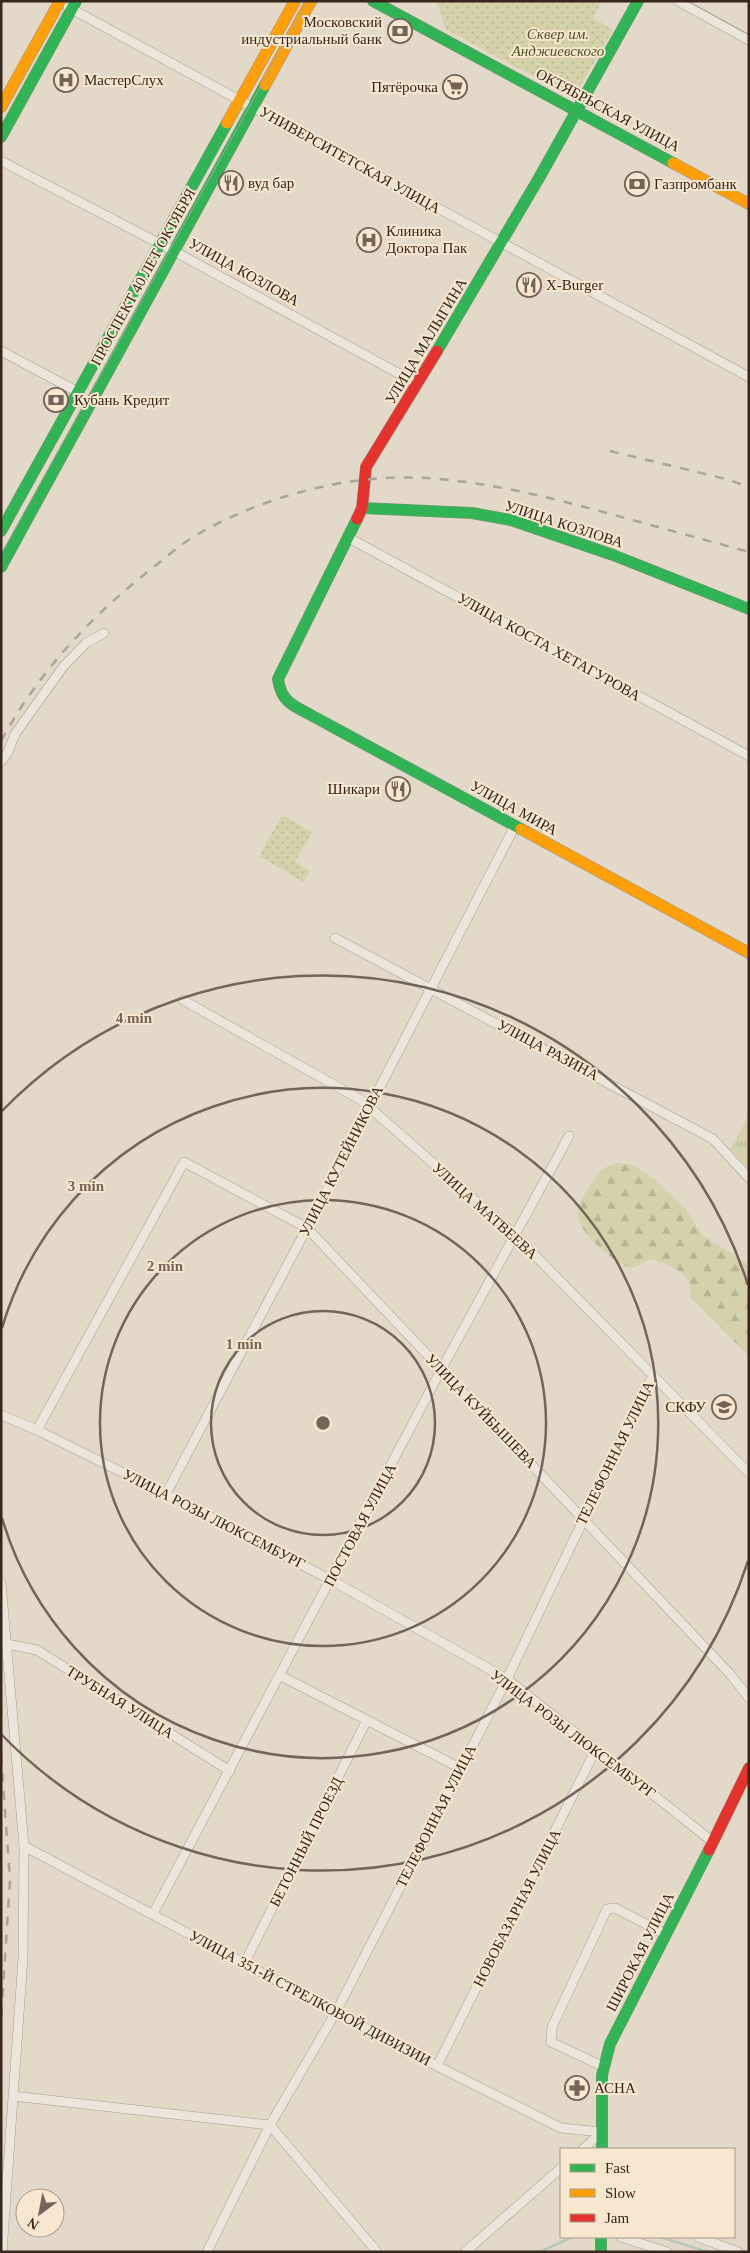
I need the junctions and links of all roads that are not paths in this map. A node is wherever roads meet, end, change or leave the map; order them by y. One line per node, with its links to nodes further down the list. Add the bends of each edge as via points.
1 (294, 1): 9 (street, ПРОСПЕКТ 40 ЛЕТ ОКТЯБРЯ)
2 (312, 1): 11 (street, ПРОСПЕКТ 40 ЛЕТ ОКТЯБРЯ)
3 (373, 1): 12 (street, ОКТЯБРЬСКАЯ УЛИЦА)
4 (638, 1): 12 (street, УЛИЦА МАЛЫГИНА)
5 (678, 1): 8 (street)
6 (59, 2): 7 (street, УНИВЕРСИТЕТСКАЯ УЛИЦА); 10 (street)
7 (74, 5): 9 (street, УНИВЕРСИТЕТСКАЯ УЛИЦА); 13 (street)
8 (749, 40)
9 (242, 100): 11 (street, УНИВЕРСИТЕТСКАЯ УЛИЦА); 16 (street, ПРОСПЕКТ 40 ЛЕТ ОКТЯБРЯ)
10 (1, 107)
11 (253, 107): 17 (street, УНИВЕРСИТЕТСКАЯ УЛИЦА); 18 (street, ПРОСПЕКТ 40 ЛЕТ ОКТЯБРЯ)
12 (578, 111): 15 (street, ОКТЯБРЬСКАЯ УЛИЦА); 17 (street, УЛИЦА МАЛЫГИНА)
13 (1, 136)
14 (1, 161): 16 (street, УЛИЦА КОЗЛОВА)
15 (749, 204)
16 (159, 244): 18 (street, УЛИЦА КОЗЛОВА); 22 (street, ПРОСПЕКТ 40 ЛЕТ ОКТЯБРЯ)
17 (503, 244): 20 (street, УНИВЕРСИТЕТСКАЯ УЛИЦА); 21 (street, УЛИЦА МАЛЫГИНА)
18 (173, 250): 21 (street, УЛИЦА КОЗЛОВА); 26 (street, ПРОСПЕКТ 40 ЛЕТ ОКТЯБРЯ)
19 (1, 351): 22 (street)
20 (749, 377)
21 (418, 384): 23 (street, УЛИЦА МАЛЫГИНА, via 366,467)
22 (78, 392): 24 (street, ПРОСПЕКТ 40 ЛЕТ ОКТЯБРЯ)
23 (362, 508): 25 (street, УЛИЦА МАЛЫГИНА); 27 (street, УЛИЦА КОЗЛОВА, via 472,514 511,520 613,555)
24 (1, 531)
25 (349, 538): 29 (street, УЛИЦА МАЛЫГИНА); 30 (street, УЛИЦА КОСТА ХЕТАГУРОВА)
26 (1, 567)
27 (749, 609)
28 (104, 633): 31 (street, via 86,643 63,667 15,734)
29 (278, 679): 32 (street, УЛИЦА МИРА, via 279,691 288,702)
30 (749, 756)
31 (1, 762)
32 (515, 826): 34 (street, УЛИЦА МИРА); 35 (street, УЛИЦА КУТЕЙНИКОВА)
33 (335, 938): 35 (street, УЛИЦА РАЗИНА)
34 (749, 953)
35 (430, 987): 37 (street, УЛИЦА КУТЕЙНИКОВА); 39 (street, УЛИЦА РАЗИНА, via 713,1139)
36 (183, 1000): 37 (street, УЛИЦА МАТВЕЕВА)
37 (369, 1108): 40 (street, УЛИЦА КУТЕЙНИКОВА); 41 (street, УЛИЦА МАТВЕЕВА)
38 (569, 1136): 41 (street, ПОСТОВАЯ УЛИЦА)
39 (749, 1178)
40 (308, 1228): 42 (street, УЛИЦА КУЙБЫШЕВА); 45 (street, УЛИЦА КУЙБЫШЕВА, via 184,1162); 47 (street, УЛИЦА КУТЕЙНИКОВА)
41 (516, 1236): 42 (street, ПОСТОВАЯ УЛИЦА); 43 (street, УЛИЦА МАТВЕЕВА)
42 (441, 1370): 48 (street, УЛИЦА КУЙБЫШЕВА); 49 (street, ПОСТОВАЯ УЛИЦА)
43 (653, 1375): 46 (street, УЛИЦА МАТВЕЕВА); 48 (street, ТЕЛЕФОННАЯ УЛИЦА)
44 (1, 1415): 45 (street, УЛИЦА РОЗЫ ЛЮКСЕМБУРГ)
45 (37, 1430): 47 (street, УЛИЦА РОЗЫ ЛЮКСЕМБУРГ)
46 (749, 1473)
47 (166, 1494): 49 (street, УЛИЦА РОЗЫ ЛЮКСЕМБУРГ)
48 (583, 1518): 53 (street, ТЕЛЕФОННАЯ УЛИЦА); 54 (street, УЛИЦА КУЙБЫШЕВА)
49 (331, 1580): 52 (street, ПОСТОВАЯ УЛИЦА); 53 (street, УЛИЦА РОЗЫ ЛЮКСЕМБУРГ)
50 (1, 1583): 51 (street)
51 (7, 1644): 59 (street, ТРУБНАЯ УЛИЦА, via 37,1650); 62 (street)
52 (281, 1676): 55 (street); 59 (street, ПОСТОВАЯ УЛИЦА)
53 (507, 1679): 56 (street, УЛИЦА РОЗЫ ЛЮКСЕМБУРГ); 57 (street, ТЕЛЕФОННАЯ УЛИЦА)
54 (749, 1698)
55 (367, 1720): 57 (street); 65 (street, БЕТОННЫЙ ПРОЕЗД)
56 (596, 1749): 61 (street, УЛИЦА РОЗЫ ЛЮКСЕМБУРГ); 67 (street, НОВОБАЗАРНАЯ УЛИЦА)
57 (460, 1768): 66 (street, ТЕЛЕФОННАЯ УЛИЦА)
58 (749, 1768): 60 (street, ШИРОКАЯ УЛИЦА)
59 (230, 1771): 63 (street, ПОСТОВАЯ УЛИЦА)
60 (745, 1777): 61 (street, ШИРОКАЯ УЛИЦА)
61 (713, 1842): 64 (street, ШИРОКАЯ УЛИЦА)
62 (24, 1846): 63 (street, УЛИЦА 351-Й СТРЕЛКОВОЙ ДИВИЗИИ); 69 (street, via 23,1958)
63 (153, 1914): 65 (street, УЛИЦА 351-Й СТРЕЛКОВОЙ ДИВИЗИИ)
64 (665, 1934): 68 (street, ШИРОКАЯ УЛИЦА, via 610,2044); 68 (street, via 615,1908 607,1909 552,2027 551,2042)
65 (244, 1964): 66 (street, УЛИЦА 351-Й СТРЕЛКОВОЙ ДИВИЗИИ)
66 (336, 2012): 67 (street, УЛИЦА 351-Й СТРЕЛКОВОЙ ДИВИЗИИ); 70 (street, ТЕЛЕФОННАЯ УЛИЦА)
67 (437, 2066): 71 (street, УЛИЦА 351-Й СТРЕЛКОВОЙ ДИВИЗИИ, via 560,2128)
68 (604, 2067): 71 (street, ШИРОКАЯ УЛИЦА)
69 (13, 2096): 70 (street); 78 (street)
70 (270, 2125): 79 (street, ТЕЛЕФОННАЯ УЛИЦА); 80 (street)
71 (602, 2132): 72 (street); 73 (street, ШИРОКАЯ УЛИЦА)
72 (584, 2148)
73 (602, 2148)
74 (560, 2169): 81 (street)
75 (601, 2238): 82 (street)
76 (624, 2238): 83 (street)
77 (701, 2238): 84 (street)
78 (2, 2252)
79 (207, 2252)
80 (377, 2252)
81 (465, 2252)
82 (601, 2252)
83 (666, 2252)
84 (738, 2252)

